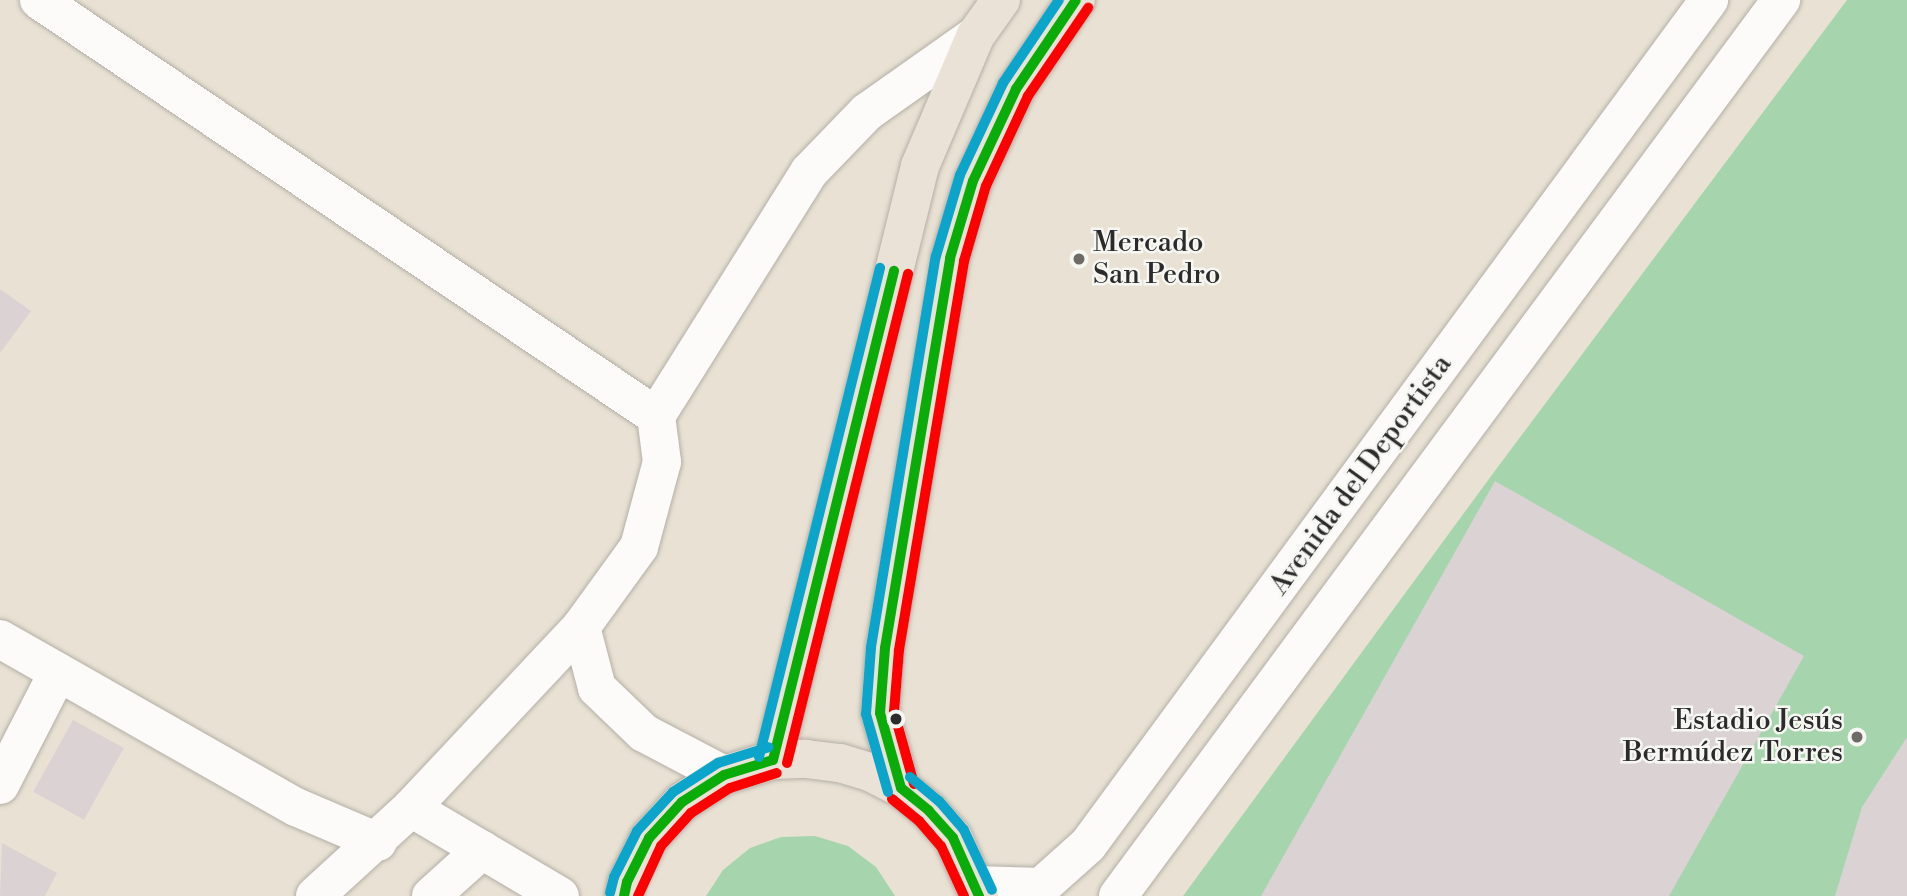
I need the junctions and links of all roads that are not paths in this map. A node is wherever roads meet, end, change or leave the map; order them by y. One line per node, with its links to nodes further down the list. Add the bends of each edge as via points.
1 (39, 0): 7 (street)
2 (1001, 0): 6 (main road)
3 (1076, 0): 14 (main road, via 1016,89 973,181 950,258 884,648 880,713)
4 (1709, 0): 18 (street, Avenida del Deportista, via 1088,845 1041,887)
5 (1781, 0): 23 (street, Avenida del Deportista)
6 (976, 35): 7 (street, via 867,112 809,172); 11 (main road, via 920,166)
7 (656, 416): 8 (street, via 662,462 639,547)
8 (581, 627): 12 (street, via 597,688 644,733); 15 (street)
9 (0, 639): 10 (street)
10 (58, 672): 13 (street); 16 (street, via 296,807)
11 (773, 760): 12 (main road); 14 (main road, via 840,763)
12 (724, 775): 22 (main road, via 682,802 649,838)
13 (0, 785)
14 (901, 788): 18 (main road, via 953,838)
15 (411, 808): 16 (street); 17 (street)
16 (378, 842): 19 (street)
17 (482, 850): 20 (street); 21 (street)
18 (977, 890)
19 (315, 896)
20 (431, 896)
21 (560, 896)
22 (624, 896)
23 (1118, 896)

